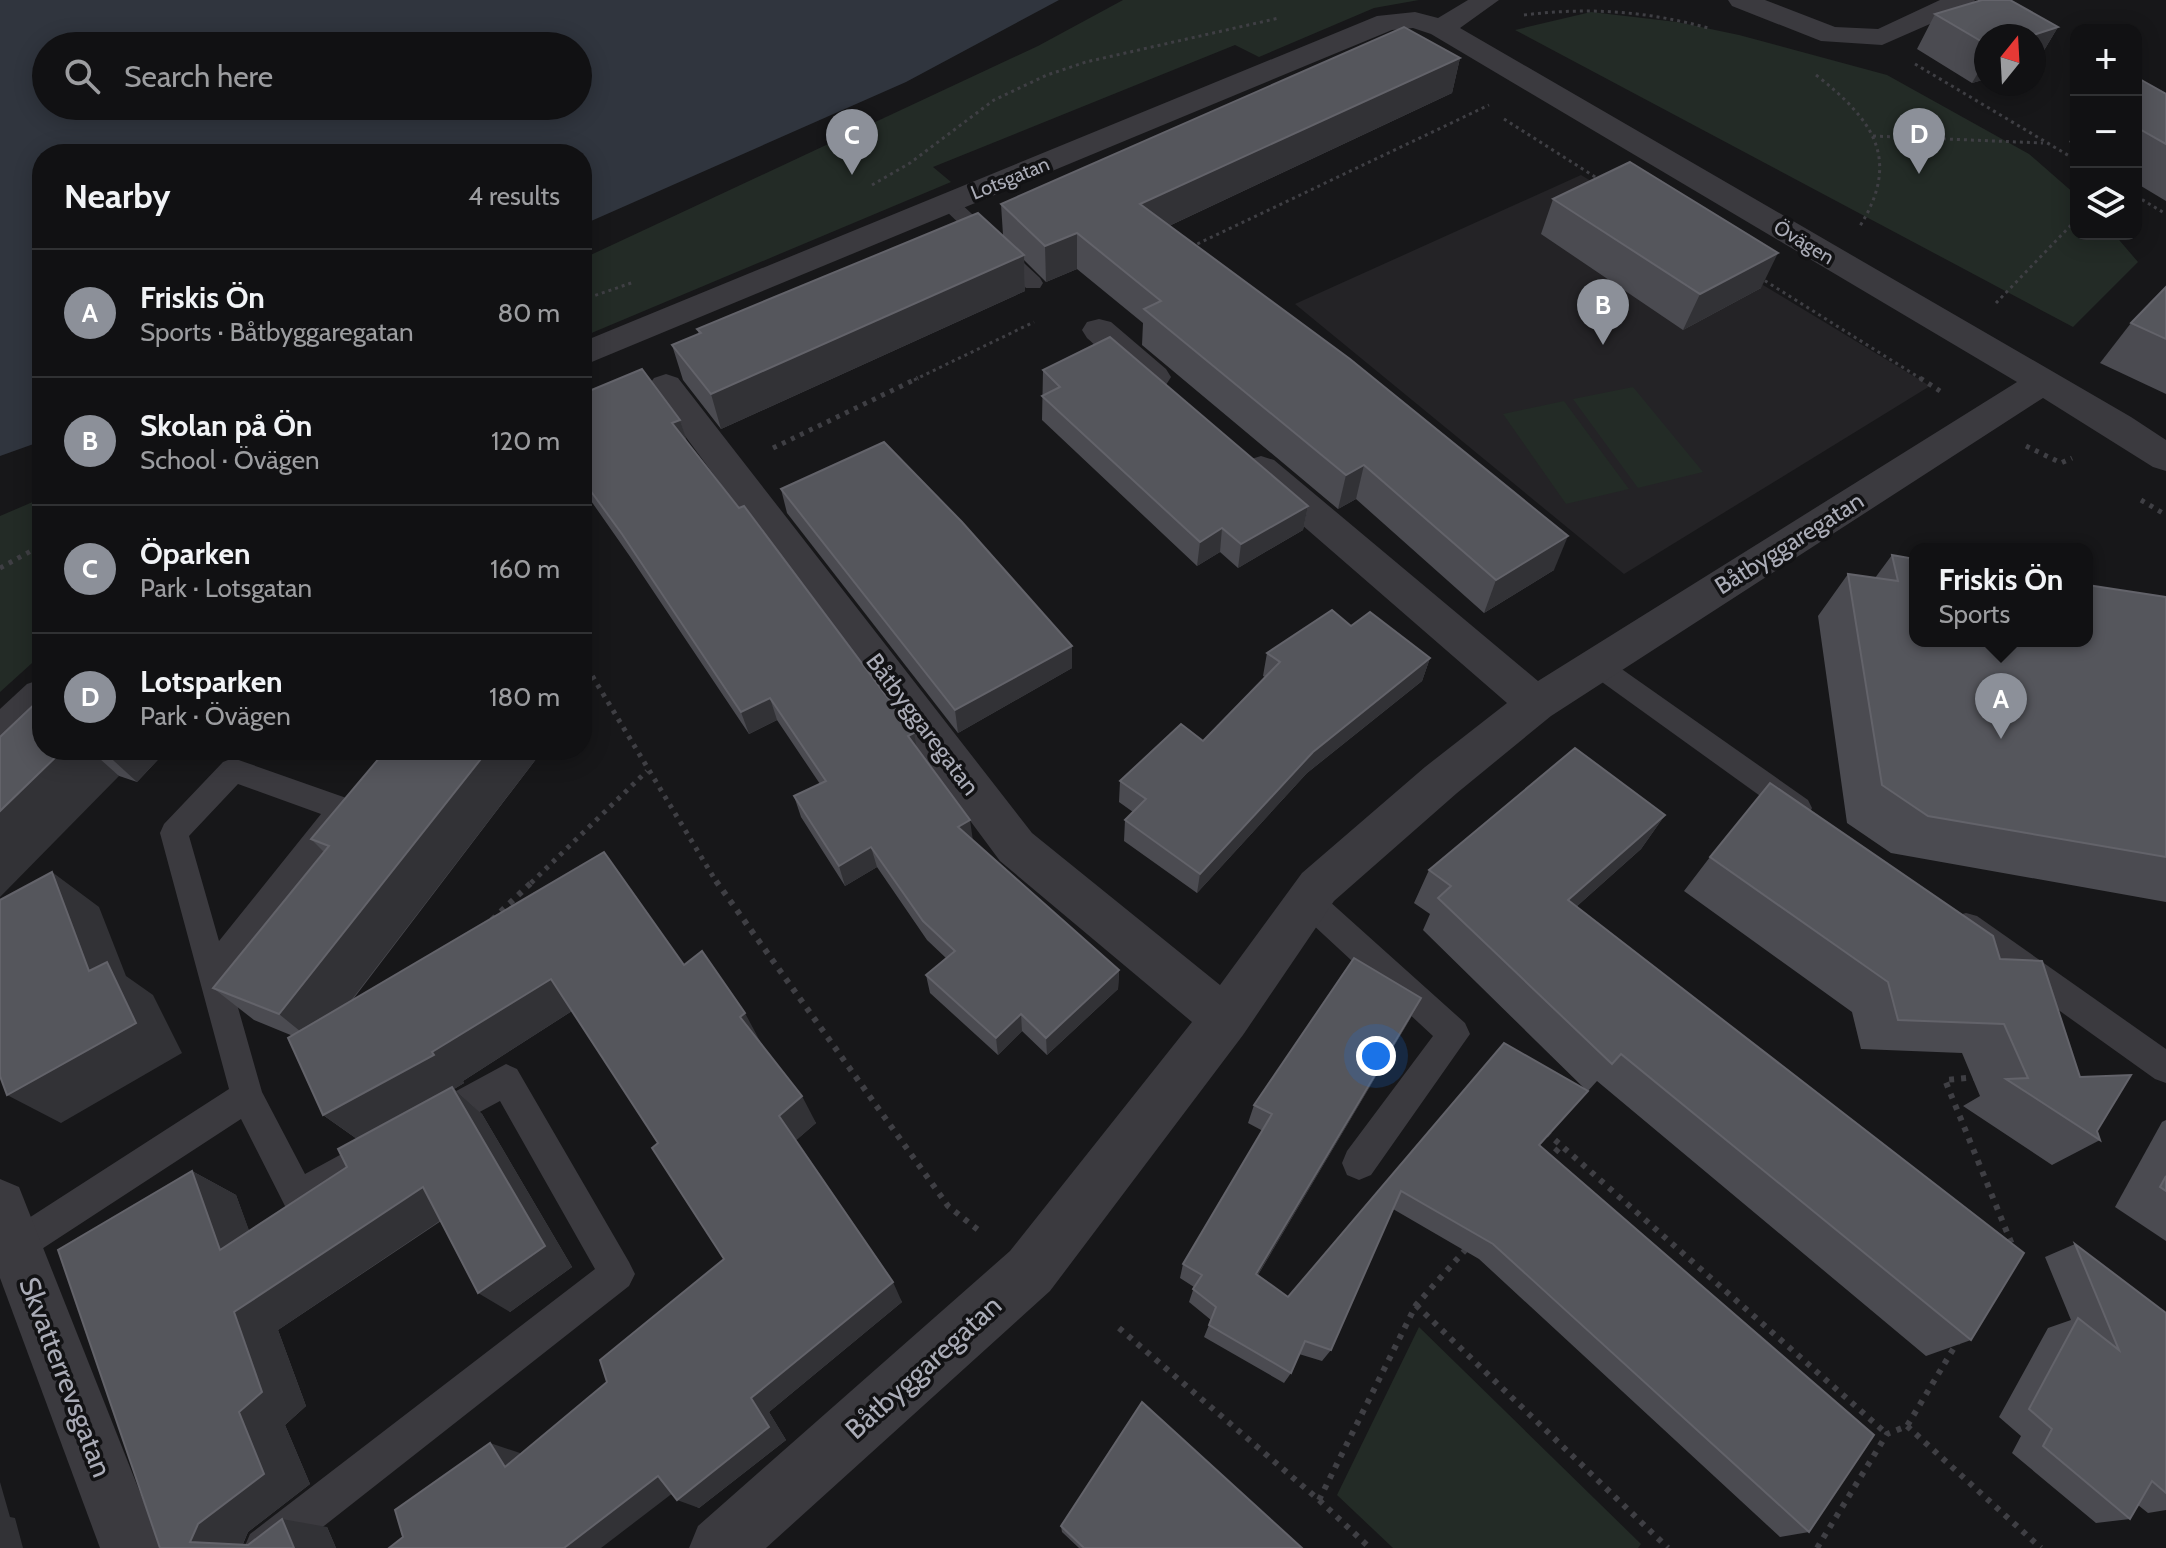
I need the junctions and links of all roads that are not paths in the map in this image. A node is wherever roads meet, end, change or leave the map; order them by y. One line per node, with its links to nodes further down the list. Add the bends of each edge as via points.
1 (1486, 0): 4 (street)
2 (1741, 0): 3 (street, via 1831,35 1869,37 1882,37)
3 (1959, 0)
4 (1441, 28): 5 (street, Lotsgatan, via 1415,20 1387,22); 9 (street, Övägen)
5 (949, 203): 6 (lane); 8 (street, Lotsgatan)
6 (1033, 283)
7 (1099, 330): 11 (street)
8 (592, 351)
9 (2042, 382): 13 (street, Övägen); 14 (street, Båtbyggaregatan)
10 (666, 386): 22 (street, Båtbyggaregatan, via 1016,847)
11 (1184, 403)
12 (1233, 445): 15 (street)
13 (2166, 458)
14 (1597, 665): 15 (street, Båtbyggaregatan); 18 (lane)
15 (1536, 704): 19 (street, Båtbyggaregatan, via 1441,780)
16 (32, 705): 17 (street)
17 (0, 735)
18 (1827, 828)
19 (1308, 901): 22 (street, Båtbyggaregatan); 25 (lane, via 1454,1034)
20 (1944, 911): 23 (lane)
21 (212, 974): 21 (lane, via 249,926 342,809 233,770 174,833); 24 (lane)
22 (1225, 1019): 29 (street, Båtbyggaregatan, via 1030,1271)
23 (2166, 1068)
24 (247, 1096): 26 (lane); 28 (lane, via 298,1196 506,1080 617,1274)
25 (1359, 1163)
26 (8, 1226): 27 (street, Skvatterrevsgatan)
27 (131, 1548)
28 (264, 1548)
29 (720, 1548)

